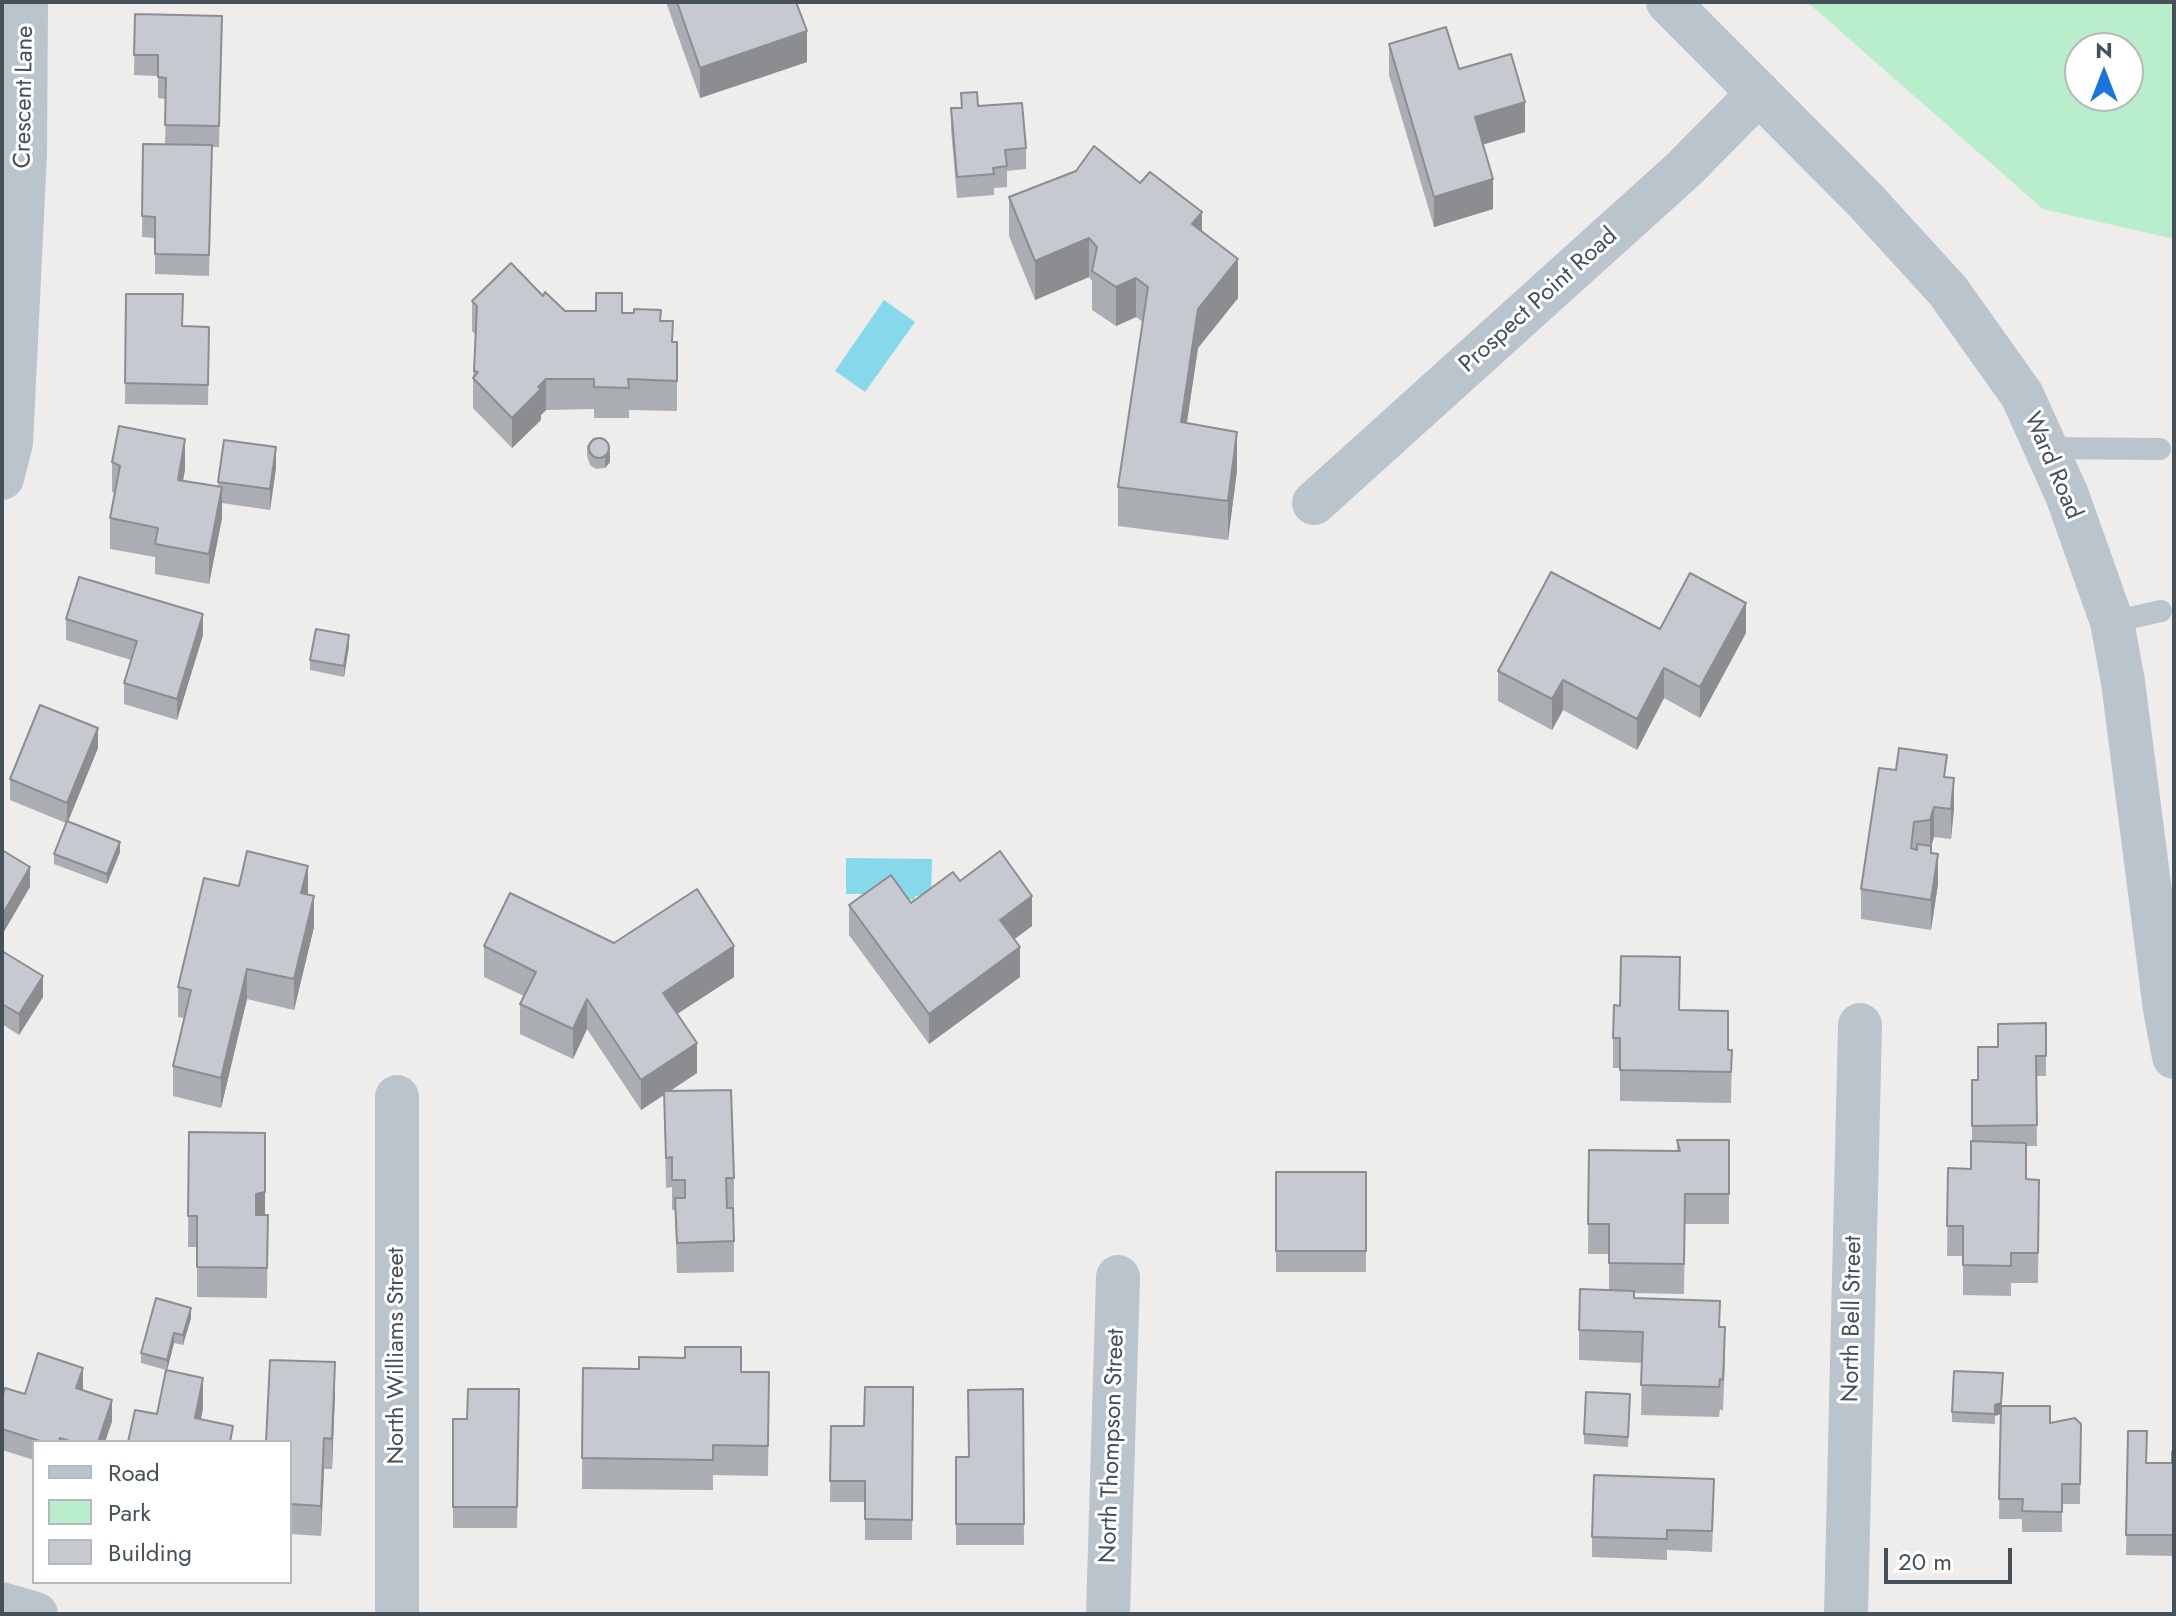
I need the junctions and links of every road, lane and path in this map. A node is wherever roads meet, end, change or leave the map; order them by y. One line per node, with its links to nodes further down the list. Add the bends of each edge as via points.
1 (26, 2): 6 (street, Crescent Lane, via 25,153 11,443)
2 (1668, 2): 3 (street, Ward Road)
3 (1759, 93): 4 (street, Ward Road, via 1948,291 2022,395); 7 (street, Prospect Point Road, via 1684,169)
4 (2045, 448): 5 (lane); 9 (street, Ward Road)
5 (2160, 449)
6 (2, 478)
7 (1314, 503)
8 (2161, 611): 9 (lane)
9 (2112, 622): 11 (street, Ward Road)
10 (1860, 1025): 18 (street, North Bell Street)
11 (2174, 1057)
12 (397, 1097): 16 (street, North Williams Street)
13 (1118, 1277): 17 (street, North Thompson Street)
14 (2, 1604): 15 (street)
15 (36, 1614)
16 (397, 1614)
17 (1108, 1614)
18 (1846, 1614)

